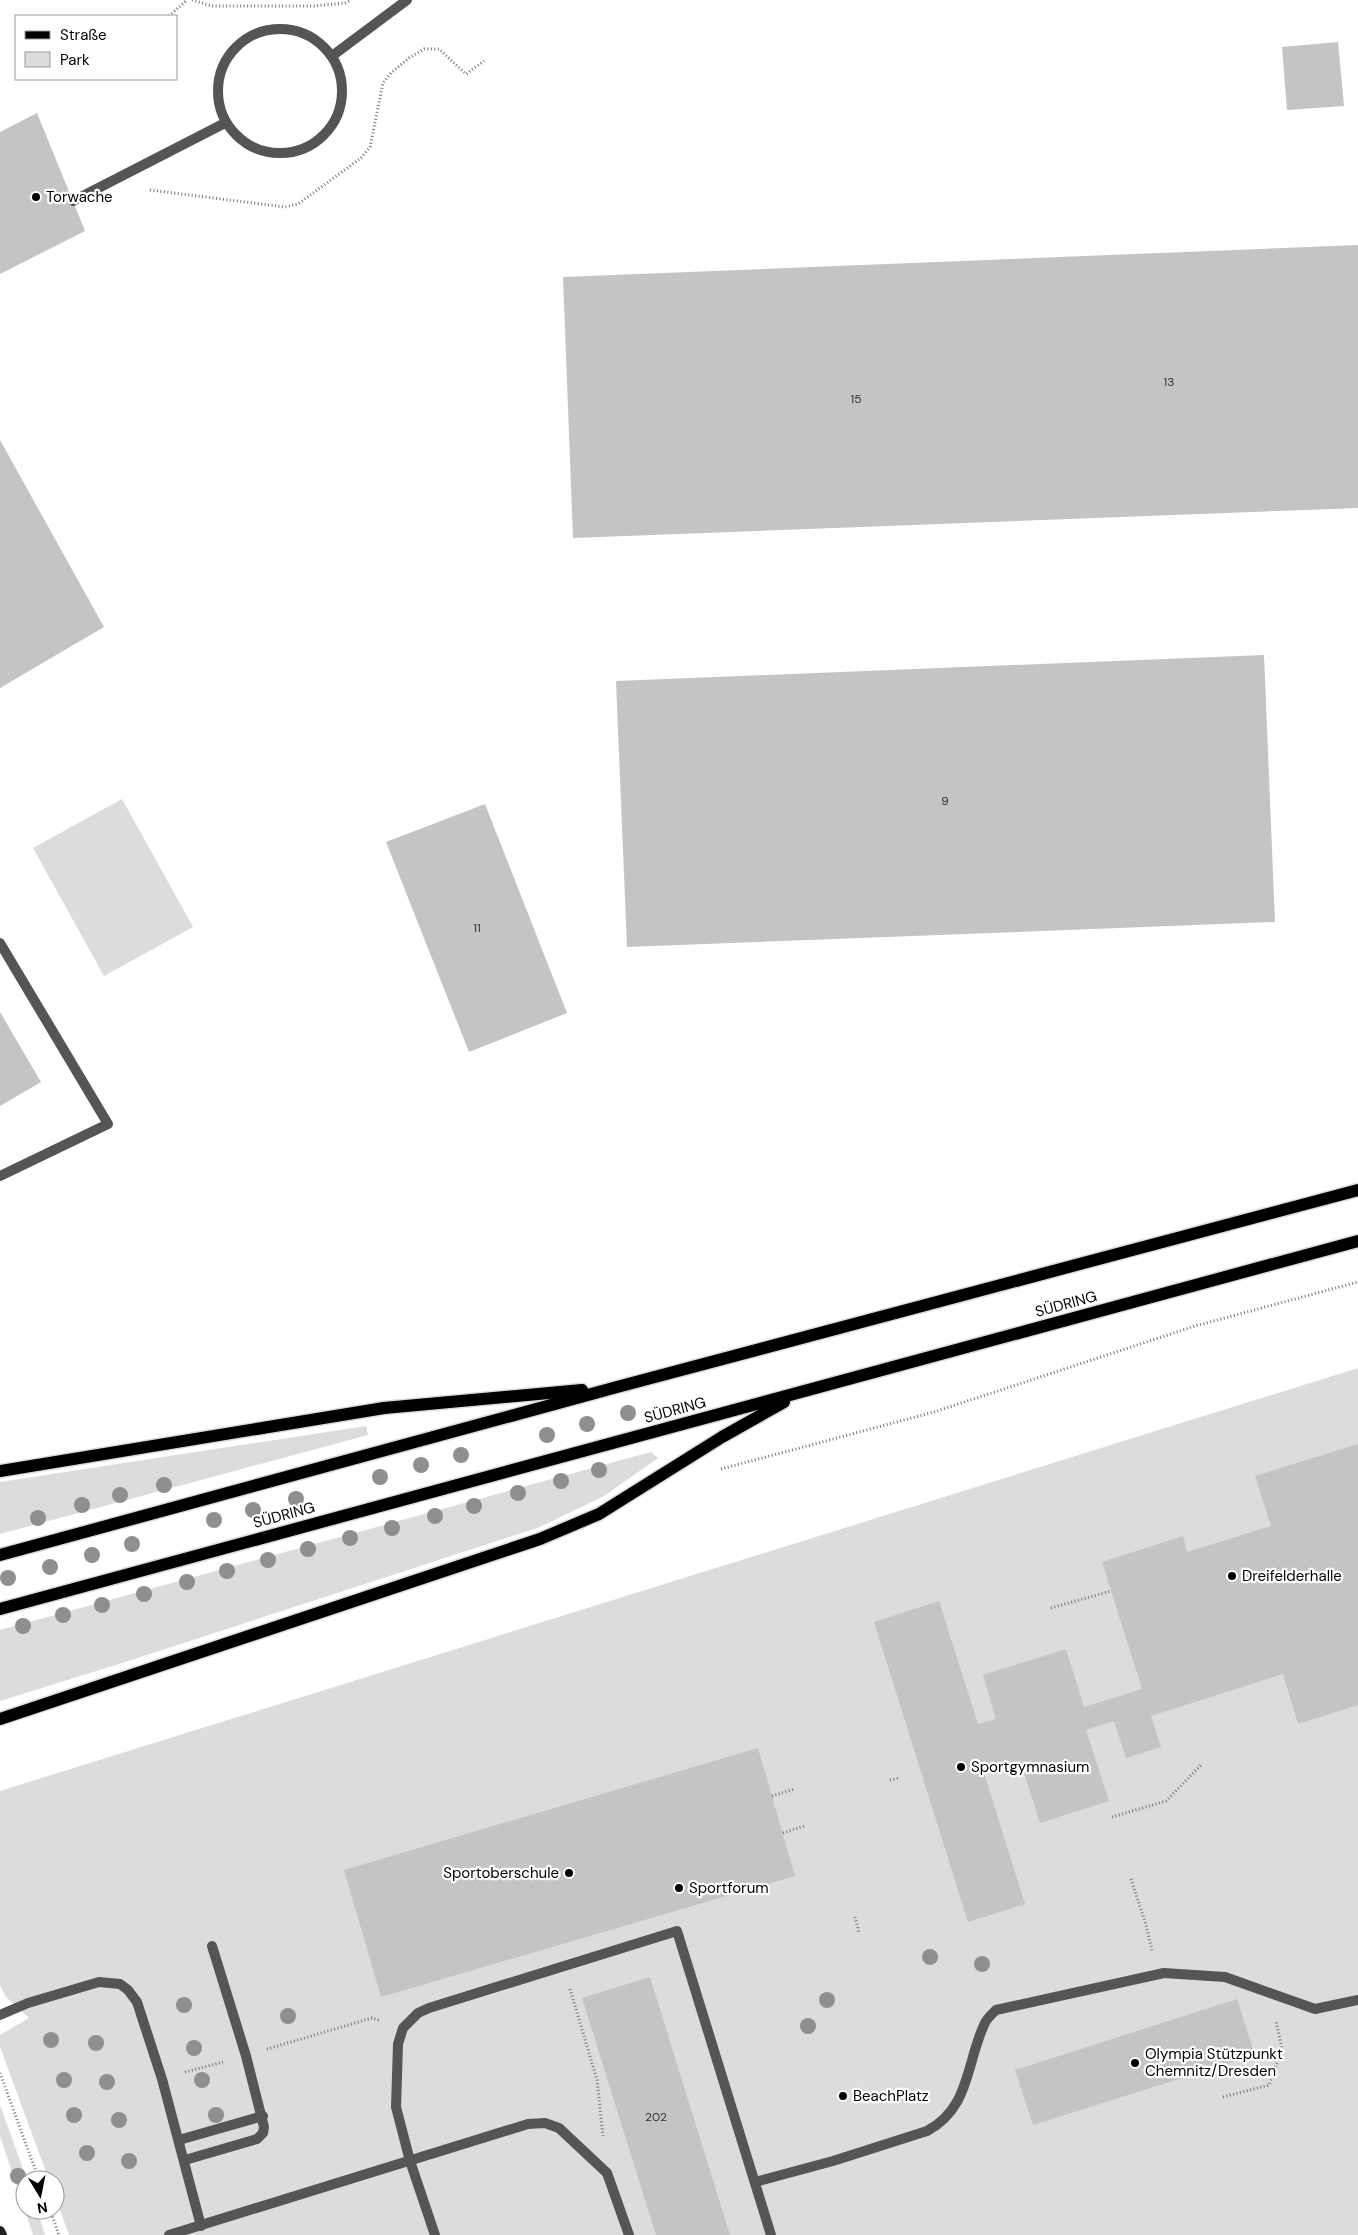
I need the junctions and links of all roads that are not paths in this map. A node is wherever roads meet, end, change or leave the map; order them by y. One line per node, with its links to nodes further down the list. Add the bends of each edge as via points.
1 (407, 0): 2 (lane)
2 (332, 56): 3 (lane, via 319,42 301,32 282,28 263,30 245,38 221,68 217,86 218,105); 3 (lane, via 340,74 342,94 338,114 328,131 313,145 294,152 274,154 255,149 238,138)
3 (225, 123): 4 (lane)
4 (73, 201)
5 (0, 943): 6 (lane, via 108,1124)
6 (0, 1176)
7 (1358, 1190): 9 (main road)
8 (1358, 1241): 10 (main road, SÜDRING)
9 (617, 1387): 11 (main road, via 384,1408); 12 (main road)
10 (802, 1392): 13 (main road, SÜDRING); 14 (main road, via 598,1514 540,1540)
11 (0, 1471)
12 (0, 1555)
13 (0, 1609)
14 (0, 1719)
15 (212, 1946): 18 (lane)
16 (1358, 2000): 22 (lane, via 1315,2009 1225,1977 1164,1973 996,2010 984,2023 964,2091 937,2126 833,2161)
17 (0, 2014): 19 (lane, via 99,1982 120,1984 137,2002)
18 (263, 2116): 19 (lane); 20 (lane, via 263,2133 257,2138)
19 (179, 2140): 20 (lane)
20 (185, 2160): 23 (lane)
21 (410, 2161): 22 (lane, via 396,2107 397,2051 403,2028 418,2013 677,1931); 23 (lane); 27 (lane); 28 (lane, via 528,2124 545,2123 559,2128 606,2173)
22 (754, 2182): 29 (lane)
23 (201, 2226): 26 (lane)
24 (0, 2231): 25 (main road)
25 (2, 2235)
26 (169, 2235)
27 (435, 2235)
28 (629, 2235)
29 (771, 2235)

